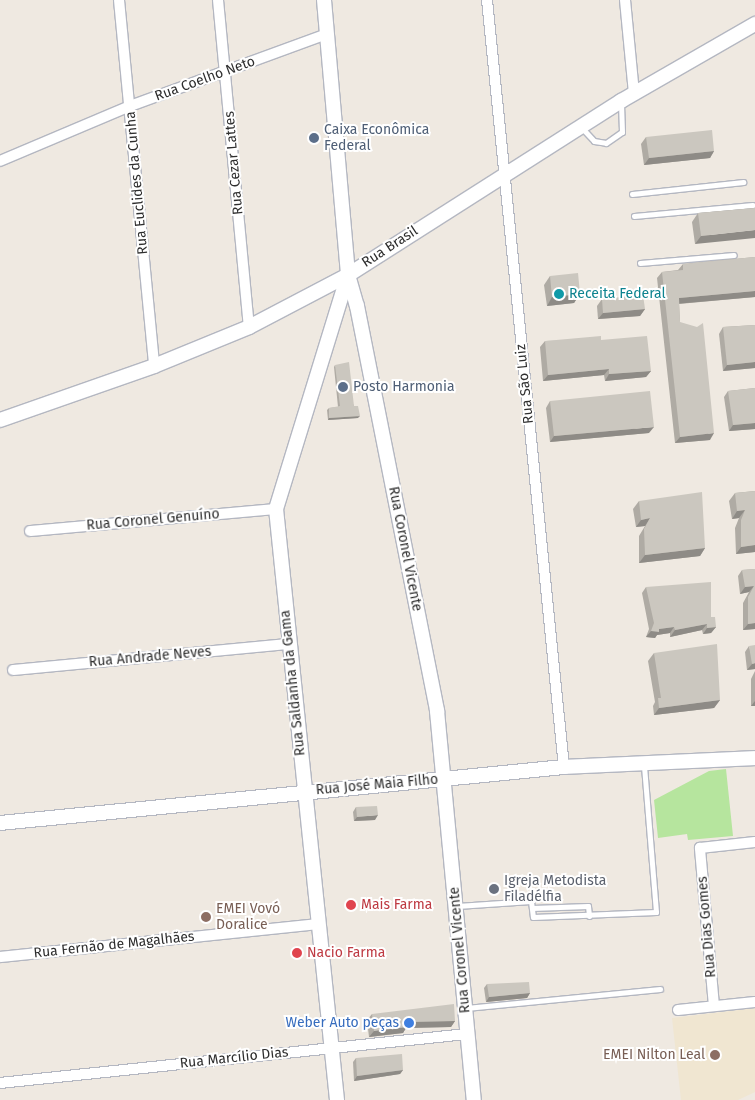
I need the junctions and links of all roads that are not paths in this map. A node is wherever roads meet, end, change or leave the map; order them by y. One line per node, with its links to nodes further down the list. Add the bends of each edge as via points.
1 (120, 0): 11 (street, Rua Euclides da Cunha)
2 (218, 0): 8 (street, Rua Cezar Lattes)
3 (324, 0): 7 (street, Rua Coronel Vicente)
4 (487, 0): 14 (street, Rua São Luiz)
5 (625, 0): 9 (street)
6 (755, 24): 9 (street, Rua Brasil)
7 (327, 34): 8 (street, Rua Coelho Neto); 21 (street, Rua Coronel Vicente)
8 (226, 73): 11 (street, Rua Coelho Neto); 22 (street, Rua Cezar Lattes)
9 (634, 93): 10 (street, Rua Brasil)
10 (621, 101): 12 (street, Rua Brasil); 12 (lane, via 624,111 622,132 606,143 594,141)
11 (130, 106): 13 (street, Rua Coelho Neto); 23 (street, Rua Euclides da Cunha)
12 (580, 126): 14 (street, Rua Brasil)
13 (0, 161)
14 (503, 175): 21 (street, Rua Brasil); 31 (street, Rua São Luiz)
15 (743, 182): 16 (lane)
16 (632, 194)
17 (752, 205): 18 (lane)
18 (634, 216)
19 (734, 255): 20 (lane)
20 (640, 263)
21 (348, 275): 22 (street, Rua Brasil); 25 (street, Rua Saldanha da Gama); 32 (street, Rua Coronel Vicente, via 358,306 438,711)
22 (249, 327): 23 (street, Rua Brasil)
23 (154, 366): 24 (street, Rua Brasil)
24 (0, 419)
25 (276, 508): 26 (street, Rua Coronel Genuíno); 27 (street, Rua Saldanha da Gama)
26 (30, 531)
27 (288, 644): 28 (street, Rua Andrade Neves); 33 (street, Rua Saldanha da Gama)
28 (13, 670)
29 (755, 758): 30 (street, Rua José Maia Filho)
30 (644, 763): 31 (street, Rua José Maia Filho); 38 (lane, via 656,912)
31 (564, 767): 32 (street, Rua José Maia Filho)
32 (446, 779): 33 (street, Rua José Maia Filho); 36 (street, Rua Coronel Vicente)
33 (305, 791): 34 (street, Rua José Maia Filho); 39 (street, Rua Saldanha da Gama)
34 (0, 823)
35 (755, 842): 43 (street, Rua Dias Gomes, via 700,848)
36 (456, 906): 37 (lane, via 531,901); 44 (street, Rua Coronel Vicente)
37 (532, 908): 38 (lane, via 588,906); 38 (lane, via 533,918)
38 (589, 916)
39 (318, 924): 40 (street, Rua Fernão de Magalhães); 47 (street, Rua Saldanha da Gama)
40 (0, 957)
41 (660, 988): 44 (lane)
42 (755, 1002): 43 (street)
43 (714, 1006): 45 (street)
44 (466, 1008): 46 (street, Rua Coronel Vicente)
45 (678, 1010)
46 (468, 1034): 47 (street, Rua Marcílio Dias); 50 (street, Rua Coronel Vicente)
47 (332, 1048): 48 (street, Rua Marcílio Dias); 49 (street, Rua Saldanha da Gama)
48 (0, 1083)
49 (337, 1100)
50 (474, 1100)

